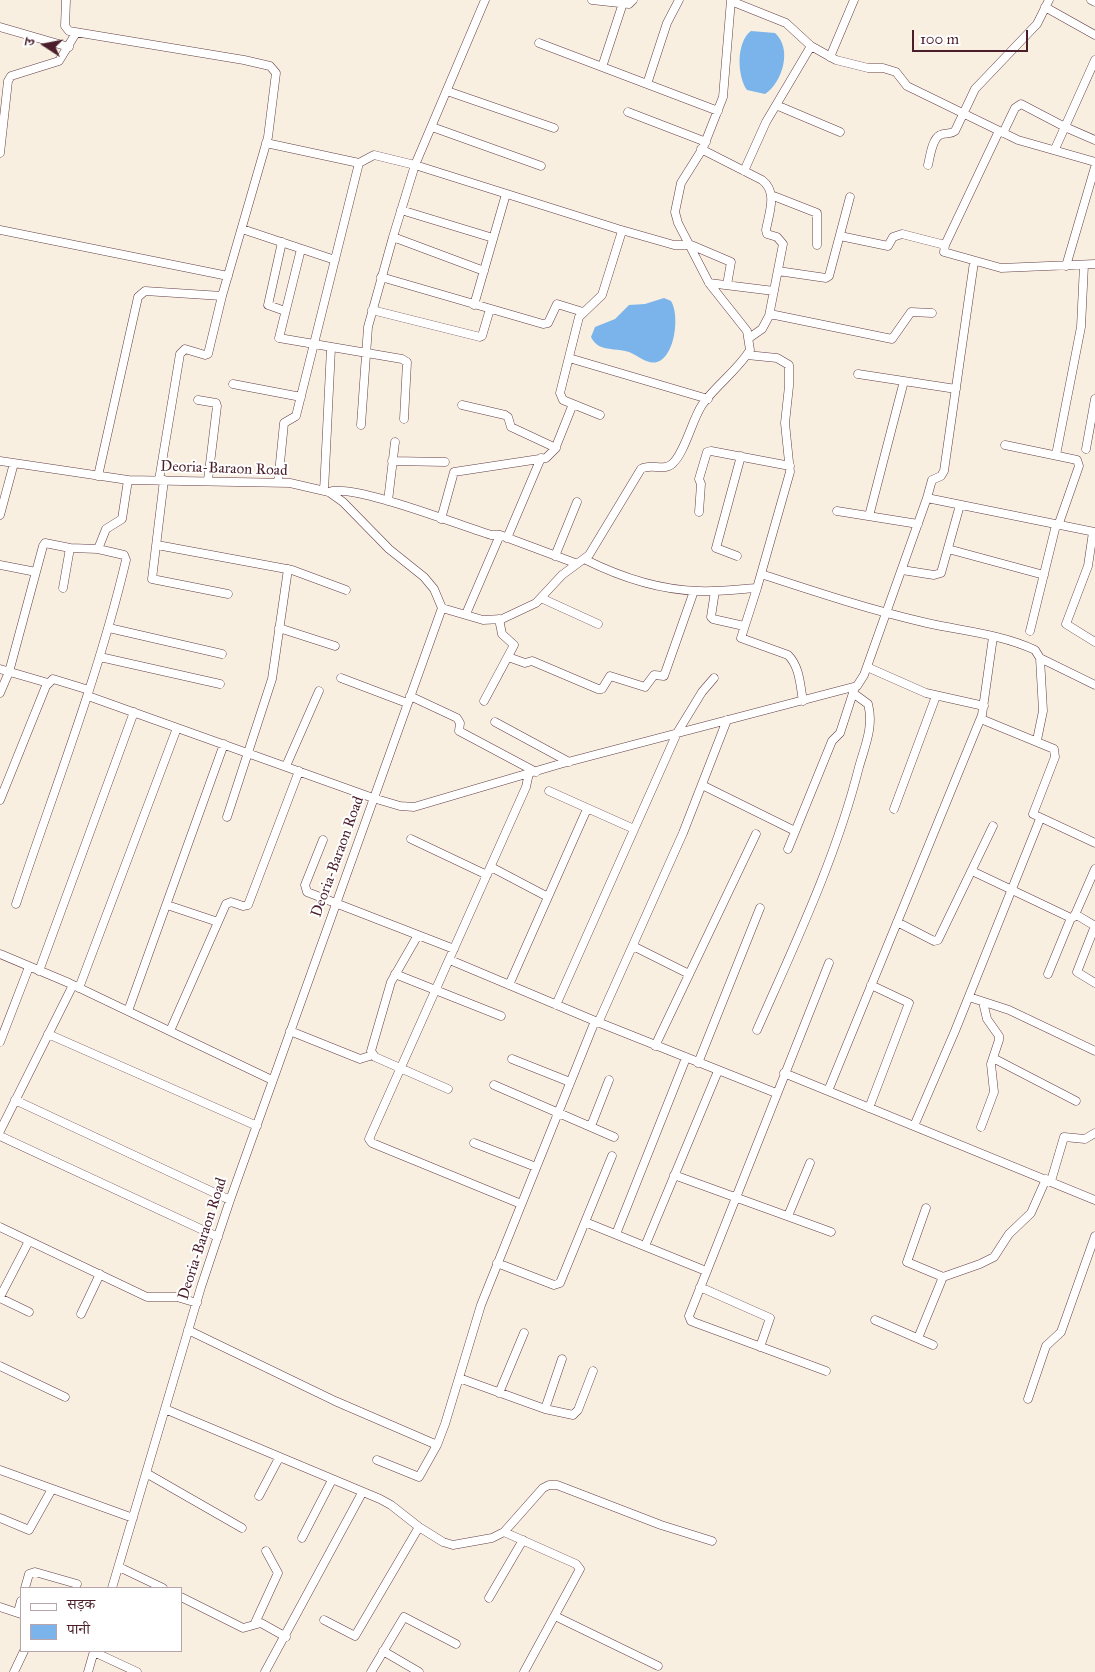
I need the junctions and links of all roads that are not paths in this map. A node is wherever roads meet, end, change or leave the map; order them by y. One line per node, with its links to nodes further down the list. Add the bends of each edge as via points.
1 (66, 0): 13 (street, via 66,30)
2 (485, 0): 23 (street)
3 (592, 0): 10 (street)
4 (634, 0): 10 (street)
5 (679, 0): 22 (street)
6 (731, 0): 16 (street, via 786,23); 26 (street, via 723,97)
7 (854, 0): 18 (street)
8 (1091, 0): 9 (street)
9 (1095, 2)
10 (624, 3): 20 (street)
11 (1047, 4): 14 (street); 28 (street, via 1038,24 975,89)
12 (0, 27): 17 (street)
13 (76, 33): 17 (street); 35 (street, via 270,66 276,73)
14 (1095, 35)
15 (539, 43): 20 (street)
16 (811, 46): 18 (street); 25 (street)
17 (68, 47): 24 (street, via 59,61 11,76)
18 (830, 57): 28 (street, via 849,65 880,67 896,72 907,86)
19 (1095, 60): 21 (street)
20 (602, 67): 22 (street)
21 (1092, 76): 31 (street)
22 (648, 84): 26 (street)
23 (447, 91): 29 (street); 30 (street)
24 (3, 96): 38 (street)
25 (776, 105): 32 (street); 45 (street)
26 (718, 111): 36 (street)
27 (628, 112): 36 (street)
28 (963, 114): 33 (street); 42 (street, via 952,134 941,134 935,139)
29 (432, 127): 41 (street); 43 (street)
30 (554, 128)
31 (1065, 128): 33 (street, via 1021,104 1015,108); 34 (street); 37 (street)
32 (840, 132)
33 (1001, 132): 37 (street, via 1018,140); 61 (street)
34 (1095, 140)
35 (266, 143): 40 (street); 52 (street)
36 (703, 145): 45 (street); 59 (street, via 681,183 675,202 678,223)
37 (1056, 149): 39 (street)
38 (0, 153)
39 (1095, 162)
40 (359, 163): 41 (street, via 374,155); 63 (street)
41 (416, 165): 46 (street); 51 (street)
42 (928, 165)
43 (541, 166)
44 (1095, 167): 49 (street)
45 (744, 170): 47 (street, via 768,184)
46 (506, 194): 54 (street); 57 (street)
47 (772, 195): 60 (street, via 817,213); 69 (street, via 766,230 783,244)
48 (850, 197): 55 (street)
49 (1085, 199): 50 (street); 67 (street)
50 (1095, 201)
51 (401, 210): 56 (street); 57 (street)
52 (242, 229): 58 (street); 70 (street)
53 (0, 230): 70 (street)
54 (622, 230): 59 (street, via 674,245); 80 (street, via 602,295)
55 (840, 236): 61 (street, via 888,246 893,236 902,234); 69 (street, via 826,278)
56 (393, 237): 68 (street); 71 (street)
57 (494, 238): 68 (street)
58 (282, 242): 62 (street); 79 (street, via 268,305)
59 (691, 245): 72 (street); 73 (street, via 731,262)
60 (817, 245)
61 (945, 245): 64 (street, via 944,252 948,255)
62 (301, 249): 63 (street); 79 (street)
63 (335, 260): 84 (street)
64 (974, 262): 67 (street, via 1001,268); 92 (street)
65 (1095, 264): 66 (street)
66 (1084, 265): 67 (street); 106 (street, via 1081,328)
67 (1066, 266)
68 (484, 271): 76 (street)
69 (778, 271): 74 (street)
70 (228, 276): 75 (street)
71 (381, 277): 76 (street); 78 (street)
72 (709, 283): 73 (street); 83 (street, via 743,324)
73 (727, 285): 74 (street)
74 (774, 291): 82 (street)
75 (222, 296): 114 (street, via 145,291 138,296); 116 (street, via 208,354 185,349 180,354)
76 (474, 305): 77 (street)
77 (490, 309): 78 (street, via 480,337); 80 (street, via 546,324 557,304)
78 (372, 310): 86 (street)
79 (285, 311): 84 (street, via 279,338)
80 (583, 312): 88 (street)
81 (932, 313): 82 (street, via 911,312 892,338)
82 (770, 314): 83 (street, via 762,329)
83 (749, 338): 87 (street, via 751,346)
84 (314, 346): 85 (street); 93 (street)
85 (331, 348): 86 (street); 119 (street)
86 (364, 354): 100 (street, via 407,362); 101 (street)
87 (747, 355): 94 (street); 113 (street, via 777,358 789,365 785,416)
88 (569, 358): 94 (street); 97 (street, via 560,393 563,400)
89 (858, 374): 90 (street)
90 (904, 381): 92 (street); 127 (street)
91 (233, 384): 93 (street)
92 (956, 389): 120 (street, via 944,471 932,480)
93 (301, 397): 118 (street, via 296,416 284,423)
94 (708, 399): 139 (street, via 675,462 664,468 651,466 641,469)
95 (1095, 399): 105 (street)
96 (198, 400): 117 (street, via 216,403 217,406)
97 (573, 404): 99 (street); 104 (street)
98 (462, 405): 104 (street, via 505,415 511,428)
99 (600, 415)
100 (404, 419)
101 (361, 425)
102 (394, 442): 110 (street)
103 (1006, 445): 106 (street)
104 (556, 448): 108 (street, via 552,454)
105 (1086, 449)
106 (1056, 455): 130 (street, via 1079,462)
107 (741, 456): 113 (street); 125 (street, via 711,451 706,454 699,479); 138 (street, via 716,548)
108 (541, 458): 128 (street, via 454,472); 132 (street)
109 (0, 461): 112 (street, Deoria-Baraon Road)
110 (392, 462): 111 (street); 121 (street)
111 (445, 462)
112 (14, 463): 114 (street, Deoria-Baraon Road); 126 (street)
113 (790, 466): 145 (street)
114 (98, 476): 115 (street, Deoria-Baraon Road)
115 (128, 480): 116 (street, Deoria-Baraon Road); 135 (street, via 122,519 107,528)
116 (162, 480): 117 (street, Deoria-Baraon Road); 133 (street)
117 (208, 480): 118 (street, Deoria-Baraon Road)
118 (278, 483): 119 (street, Deoria-Baraon Road)
119 (327, 491): 121 (street, via 342,490); 154 (street, Deoria-Baraon Road, via 424,577 434,589)
120 (927, 498): 123 (street); 129 (street)
121 (388, 501): 128 (street)
122 (577, 502): 137 (street)
123 (960, 505): 130 (street); 136 (street)
124 (837, 511): 127 (street)
125 (699, 512)
126 (0, 515)
127 (869, 516): 129 (street)
128 (441, 519): 132 (street)
129 (918, 524): 143 (street)
130 (1057, 525): 131 (street); 146 (street)
131 (1094, 532): 164 (street, via 1088,566 1066,624)
132 (504, 536): 137 (street); 156 (street)
133 (157, 545): 142 (street); 152 (street, via 152,574 154,581)
134 (70, 548): 135 (street); 144 (street, via 45,543); 147 (street)
135 (98, 549): 160 (street, via 119,553 126,560)
136 (948, 549): 143 (street, via 938,576); 146 (street)
137 (555, 556): 140 (street)
138 (737, 556)
139 (584, 559): 140 (street); 150 (street, via 610,572)
140 (575, 563): 153 (street)
141 (0, 565): 144 (street)
142 (288, 569): 149 (street); 161 (street)
143 (902, 570): 155 (street)
144 (36, 572): 172 (street)
145 (761, 574): 148 (street); 155 (street)
146 (1044, 575): 162 (street)
147 (63, 588)
148 (757, 588): 151 (street); 159 (street)
149 (346, 590)
150 (694, 591): 151 (street); 168 (street, via 664,676 654,675 645,687 610,676 602,689 598,689 532,661 522,662)
151 (715, 591): 159 (street, via 712,619)
152 (228, 594)
153 (541, 598): 157 (street); 158 (street)
154 (442, 608): 156 (street); 183 (street, Deoria-Baraon Road)
155 (886, 612): 163 (street); 170 (street)
156 (466, 614): 157 (street, via 482,620)
157 (500, 619): 168 (street, via 502,634 514,645)
158 (598, 624)
159 (744, 626): 185 (street, via 743,640 788,654 792,659)
160 (109, 628): 166 (street); 167 (street)
161 (279, 628): 165 (street); 195 (street, via 272,679)
162 (1030, 631)
163 (993, 637): 169 (street, via 1032,648); 186 (street)
164 (1095, 642)
165 (335, 646)
166 (222, 654)
167 (100, 657): 176 (street); 181 (street)
168 (508, 657): 184 (street)
169 (1040, 658): 177 (street); 193 (street, via 1042,719)
170 (867, 667): 178 (street); 182 (street)
171 (0, 669): 172 (street)
172 (9, 672): 175 (street); 180 (street)
173 (341, 678): 183 (street)
174 (714, 678): 192 (street)
175 (48, 683): 181 (street, via 52,679); 203 (street)
176 (220, 684)
177 (1095, 685)
178 (854, 690): 185 (street); 210 (street, via 840,733 832,741); 254 (street, via 868,704 871,719 854,789 820,887)
179 (319, 691): 197 (street)
180 (0, 693)
181 (88, 693): 187 (street); 222 (street)
182 (936, 696): 186 (street); 205 (street)
183 (409, 700): 199 (street, via 457,718 461,732); 202 (street, Deoria-Baraon Road)
184 (484, 701)
185 (803, 701): 189 (street)
186 (984, 706): 188 (street)
187 (134, 712): 191 (street); 238 (street)
188 (981, 718): 193 (street); 228 (street)
189 (727, 720): 192 (street); 200 (street)
190 (494, 722): 196 (street)
191 (177, 728): 194 (street); 245 (street)
192 (677, 733): 196 (street); 209 (street)
193 (1037, 740): 207 (street, via 1056,752 1034,810)
194 (224, 744): 195 (street); 224 (street)
195 (249, 753): 197 (street); 206 (street)
196 (569, 762): 199 (street)
197 (286, 766): 198 (street)
198 (299, 771): 202 (street); 227 (street, via 248,905 228,902)
199 (532, 773): 202 (street, via 414,807); 216 (street)
200 (702, 785): 210 (street); 232 (street)
201 (549, 791): 204 (street)
202 (374, 798): 223 (street, Deoria-Baraon Road)
203 (0, 800)
204 (587, 808): 209 (street); 221 (street)
205 (894, 809)
206 (227, 817)
207 (1040, 819): 214 (street); 220 (street)
208 (993, 826): 218 (street)
209 (634, 829): 249 (street)
210 (795, 831): 215 (street)
211 (756, 834): 240 (street)
212 (411, 839): 219 (street)
213 (323, 840): 223 (street, via 305,888 307,892)
214 (1095, 843)
215 (788, 848)
216 (491, 867): 219 (street); 221 (street)
217 (1095, 869): 226 (street)
218 (972, 871): 220 (street); 228 (street, via 938,940 934,941)
219 (487, 875): 233 (street)
220 (1012, 891): 226 (street); 247 (street)
221 (548, 897): 243 (street)
222 (16, 904)
223 (335, 904): 230 (street); 256 (street, Deoria-Baraon Road)
224 (166, 905): 227 (street); 250 (street)
225 (760, 908): 265 (street)
226 (1073, 916): 229 (street); 241 (street)
227 (218, 922): 255 (street)
228 (898, 922): 244 (street)
229 (1095, 926): 231 (street)
230 (418, 935): 233 (street); 239 (street)
231 (1092, 942): 242 (street, via 1077,972)
232 (633, 946): 240 (street); 252 (street)
233 (454, 949): 235 (street)
234 (0, 954): 237 (street)
235 (450, 960): 243 (street); 246 (street)
236 (829, 963): 268 (street)
237 (29, 967): 238 (street); 253 (street)
238 (39, 971): 245 (street)
239 (395, 974): 246 (street); 261 (street, via 371,1051)
240 (689, 974): 259 (street)
241 (1048, 974)
242 (1095, 983)
243 (509, 985): 249 (street)
244 (871, 985): 274 (street); 278 (street, via 909,1003)
245 (76, 986): 250 (street); 257 (street)
246 (436, 991): 251 (street); 266 (street)
247 (969, 997): 248 (street); 282 (street)
248 (983, 1002): 260 (street, via 1010,1010); 263 (street, via 987,1019 998,1036)
249 (556, 1005): 252 (street)
250 (128, 1011): 255 (street)
251 (502, 1016)
252 (597, 1022): 259 (street); 271 (street)
253 (3, 1023): 258 (street)
254 (757, 1030)
255 (170, 1031): 269 (street)
256 (290, 1031): 261 (street, via 360,1059); 269 (street, Deoria-Baraon Road)
257 (48, 1034): 276 (street); 280 (street)
258 (0, 1042)
259 (655, 1046): 262 (street)
260 (1095, 1051)
261 (373, 1055): 266 (street)
262 (686, 1058): 265 (street); 303 (street)
263 (993, 1058): 277 (street); 283 (street, via 994,1092)
264 (512, 1059): 271 (street)
265 (698, 1063): 267 (street)
266 (400, 1069): 273 (street); 297 (street, via 369,1139 372,1143)
267 (718, 1071): 275 (street); 292 (street)
268 (784, 1073): 274 (street); 275 (street)
269 (272, 1080): 280 (street, Deoria-Baraon Road)
270 (609, 1080): 281 (street)
271 (570, 1082): 279 (street)
272 (494, 1085): 279 (street)
273 (448, 1089)
274 (828, 1091): 278 (street)
275 (776, 1093): 294 (street)
276 (16, 1100): 284 (street); 295 (street)
277 (1076, 1101)
278 (869, 1108): 282 (street)
279 (558, 1112): 281 (street); 291 (street)
280 (257, 1126): 295 (street, Deoria-Baraon Road)
281 (591, 1126): 287 (street)
282 (914, 1126): 293 (street)
283 (981, 1127)
284 (0, 1131)
285 (1095, 1133): 293 (street, via 1085,1138 1064,1137)
286 (0, 1136): 305 (street)
287 (614, 1137)
288 (474, 1143): 291 (street)
289 (612, 1156): 300 (street)
290 (810, 1163): 299 (street)
291 (536, 1167): 297 (street)
292 (674, 1175): 294 (street); 307 (street)
293 (1049, 1180): 296 (street); 311 (street, via 1032,1214 1008,1234 994,1257)
294 (736, 1197): 299 (street); 309 (street)
295 (230, 1200): 305 (street, Deoria-Baraon Road)
296 (1095, 1200)
297 (521, 1204): 308 (street)
298 (926, 1208): 311 (street, via 907,1262)
299 (788, 1216): 302 (street)
300 (585, 1222): 303 (street); 308 (street, via 557,1285)
301 (0, 1227): 306 (street)
302 (831, 1232)
303 (616, 1234): 307 (street)
304 (1095, 1236): 330 (street, via 1061,1332 1046,1346)
305 (218, 1237): 314 (street, Deoria-Baraon Road)
306 (29, 1240): 310 (street); 313 (street)
307 (645, 1246): 309 (street)
308 (497, 1264): 327 (street)
309 (706, 1271): 312 (street)
310 (100, 1274): 314 (street, via 147,1297 177,1297); 316 (street)
311 (942, 1276): 320 (street)
312 (700, 1287): 322 (street, via 770,1318); 322 (street, via 689,1316 691,1321)
313 (0, 1297): 315 (street)
314 (197, 1302): 318 (street, Deoria-Baraon Road)
315 (29, 1312)
316 (81, 1314)
317 (875, 1320): 320 (street)
318 (188, 1330): 331 (street, Deoria-Baraon Road); 333 (street, via 335,1401)
319 (524, 1333): 328 (street)
320 (918, 1338): 321 (street)
321 (932, 1345)
322 (760, 1347): 326 (street)
323 (562, 1359): 332 (street)
324 (0, 1366): 329 (street)
325 (593, 1371): 332 (street, via 576,1414)
326 (826, 1371)
327 (459, 1378): 328 (street); 333 (street)
328 (499, 1392): 332 (street)
329 (65, 1397)
330 (1028, 1400)
331 (165, 1409): 334 (street); 337 (street, Deoria-Baraon Road)
332 (545, 1409)
333 (437, 1445): 335 (street, via 419,1477)
334 (279, 1458): 338 (street); 341 (street)
335 (377, 1460)
336 (0, 1470): 339 (street)
337 (146, 1473): 343 (street, Deoria-Baraon Road); 345 (street)
338 (332, 1480): 340 (street); 347 (street)
339 (52, 1489): 342 (street, via 29,1530); 343 (street)
340 (362, 1492): 344 (street, via 392,1505); 363 (street)
341 (260, 1496)
342 (0, 1518)
343 (133, 1518): 351 (street, Deoria-Baraon Road)
344 (419, 1527): 346 (street, via 453,1545 492,1538); 361 (street, via 355,1636)
345 (242, 1528)
346 (504, 1532): 348 (street); 349 (street, via 549,1484)
347 (302, 1538)
348 (523, 1540): 357 (street); 360 (street, via 579,1566 579,1573)
349 (712, 1541)
350 (266, 1551): 362 (street, via 278,1573)
351 (119, 1567): 354 (street, Deoria-Baraon Road); 355 (street)
352 (77, 1584): 353 (street, via 35,1572 29,1574)
353 (25, 1587)
354 (112, 1587)
355 (161, 1587)
356 (182, 1598): 362 (street, via 243,1628)
357 (489, 1598)
358 (0, 1608): 359 (street)
359 (20, 1613)
360 (555, 1616): 369 (street); 376 (street)
361 (324, 1620)
362 (255, 1623): 363 (street)
363 (286, 1636): 373 (street)
364 (456, 1644): 365 (street, via 406,1617 402,1618)
365 (383, 1651): 374 (street); 375 (street)
366 (24, 1652): 370 (street)
367 (94, 1652): 371 (street)
368 (96, 1652): 372 (street)
369 (658, 1666)
370 (14, 1672)
371 (88, 1672)
372 (137, 1672)
373 (265, 1672)
374 (371, 1672)
375 (419, 1672)
376 (524, 1672)

